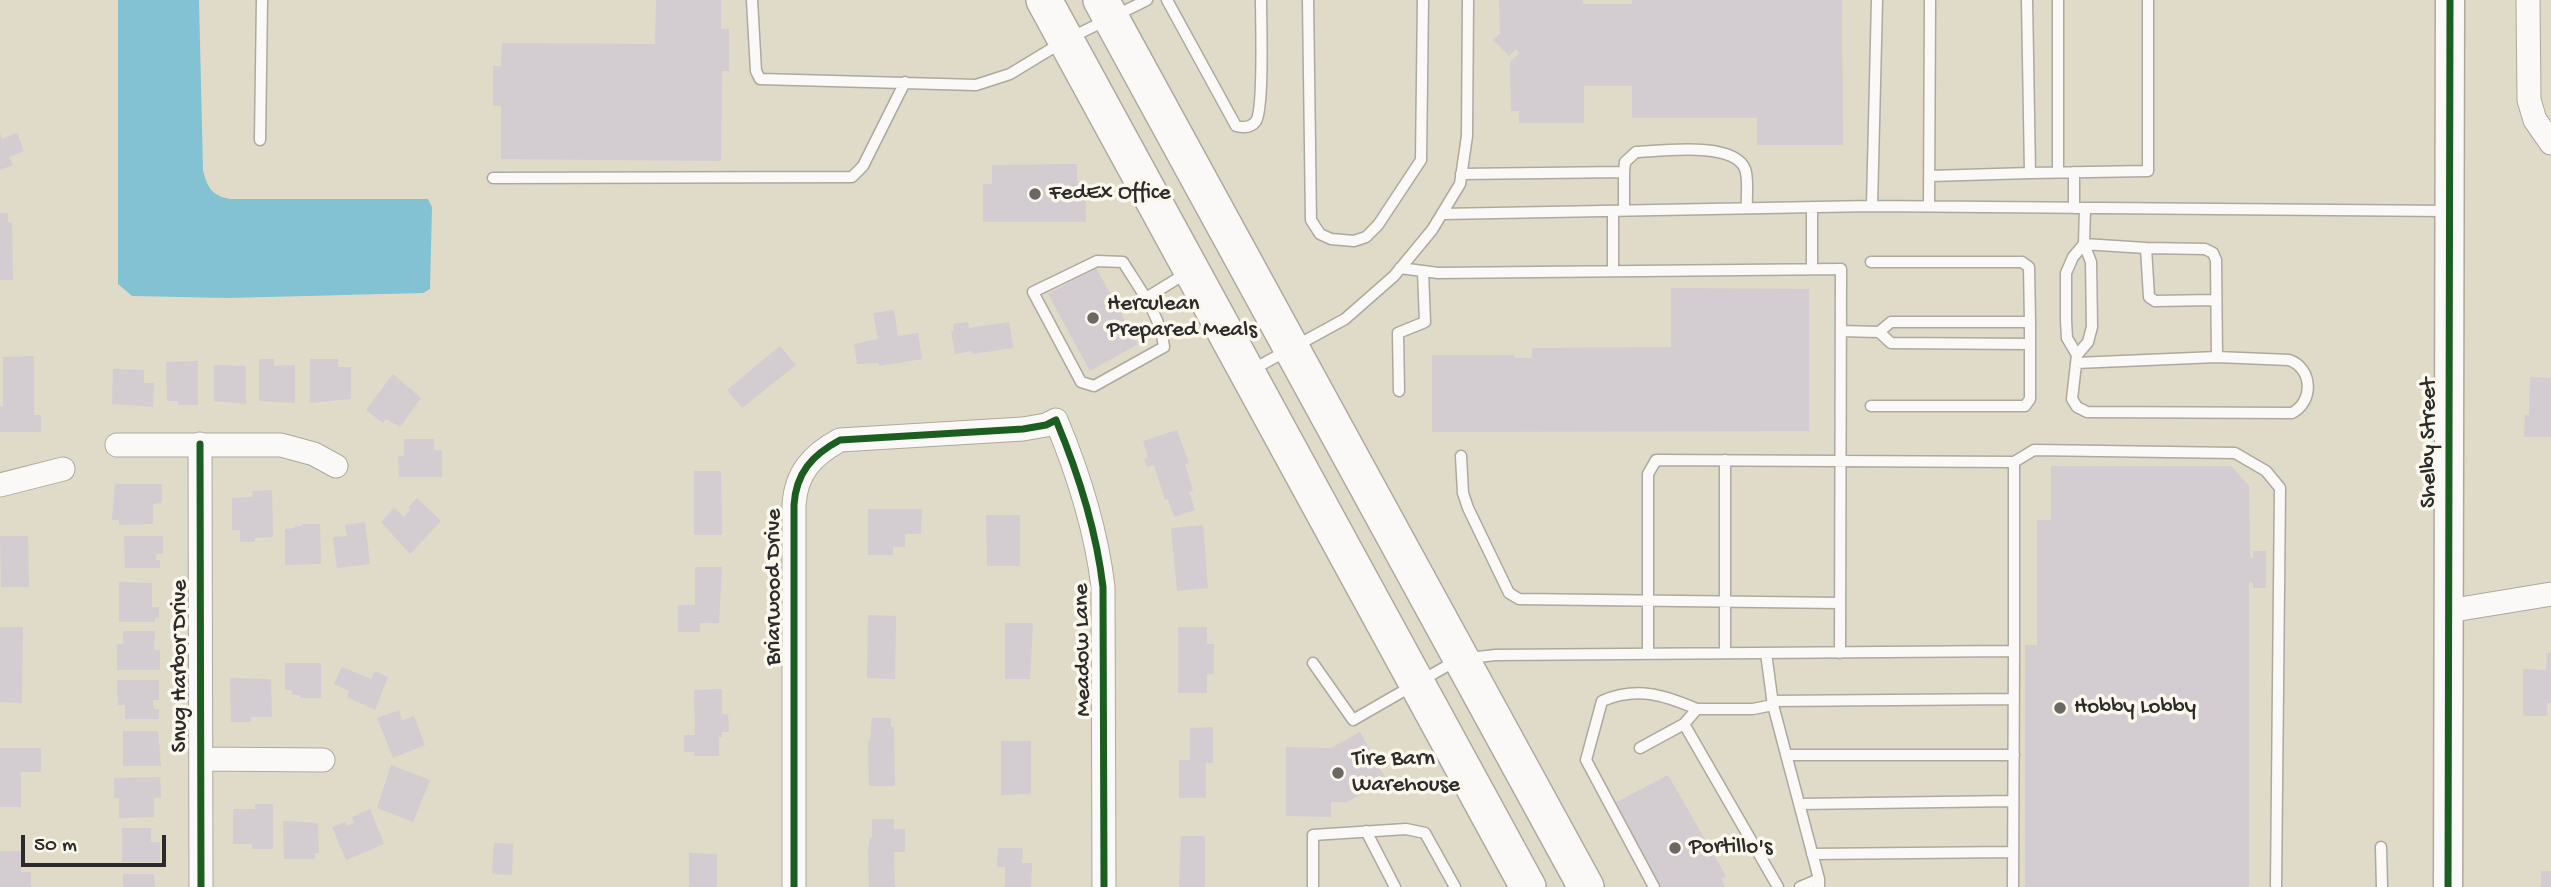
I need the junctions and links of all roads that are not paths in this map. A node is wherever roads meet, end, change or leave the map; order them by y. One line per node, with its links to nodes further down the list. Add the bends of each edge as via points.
1 (262, 0): 20 (lane)
2 (752, 0): 19 (lane, via 760,79)
3 (1044, 0): 18 (main road)
4 (1147, 0): 17 (lane)
5 (1167, 0): 6 (lane, via 1236,126 1244,128 1251,126 1259,111)
6 (1261, 0)
7 (1308, 0): 8 (lane, via 1311,220 1320,234 1345,241 1366,237 1378,225 1420,160)
8 (1423, 0)
9 (1468, 0): 26 (lane, via 1467,136)
10 (1877, 0): 29 (lane)
11 (1930, 0): 27 (lane)
12 (2027, 0): 24 (lane)
13 (2058, 0): 25 (lane)
14 (2147, 0): 23 (lane, via 2148,171)
15 (2450, 0): 35 (street, Shelby Street)
16 (2528, 0): 21 (street, via 2529,100 2535,120)
17 (1106, 10): 18 (lane); 51 (main road)
18 (1066, 40): 19 (lane, via 1010,74 976,85); 41 (main road)
19 (905, 82): 28 (lane, via 863,166 852,177)
20 (260, 139)
21 (2551, 143)
22 (1624, 172): 26 (lane); 32 (lane, via 1625,162 1636,152 1716,150 1735,157 1745,170); 34 (lane)
23 (2074, 172): 25 (lane); 33 (lane)
24 (2031, 173): 25 (lane); 27 (lane)
25 (2058, 173)
26 (1461, 174): 36 (lane)
27 (1930, 176): 30 (lane)
28 (493, 178)
29 (1871, 206): 30 (lane); 31 (lane)
30 (1930, 206): 33 (lane)
31 (1812, 207): 32 (lane); 42 (lane)
32 (1747, 208): 34 (lane)
33 (2080, 208): 35 (lane); 37 (lane)
34 (1618, 211): 36 (lane); 44 (lane)
35 (2450, 211): 71 (street, Shelby Street)
36 (1442, 214): 40 (lane)
37 (2084, 244): 38 (lane); 53 (lane, via 2091,262 2092,327); 53 (lane, via 2066,273 2067,338)
38 (2146, 248): 46 (lane, via 2213,253); 46 (lane, via 2149,297 2155,302)
39 (1871, 262): 47 (lane, via 2022,262 2029,267)
40 (1400, 268): 43 (lane); 51 (lane, via 1345,319)
41 (1191, 270): 45 (lane); 54 (main road)
42 (1812, 270): 44 (lane); 48 (lane, via 1841,269)
43 (1423, 271): 44 (lane); 55 (lane, via 1425,321 1398,333)
44 (1613, 271)
45 (1146, 298): 45 (lane, via 1123,262 1097,261 1033,292 1081,382 1094,386 1164,347)
46 (2215, 300): 52 (lane)
47 (2030, 323): 49 (lane, via 1891,323); 50 (lane)
48 (1841, 331): 49 (lane); 62 (lane)
49 (1879, 331): 50 (lane, via 1891,344)
50 (2030, 344): 56 (lane, via 2030,399 2025,406)
51 (1290, 347): 54 (lane); 77 (main road)
52 (2217, 357): 53 (lane); 53 (lane, via 2299,363 2306,374 2306,400 2292,413 2087,412 2072,399)
53 (2077, 359)
54 (1247, 372): 79 (main road)
55 (1399, 391)
56 (1871, 405)
57 (1056, 420): 97 (street, Briarwood Drive, via 1023,429 839,440 804,469 794,505); 98 (street, Meadow Lane, via 1088,507 1103,587)
58 (200, 444): 59 (street); 64 (street, via 281,445); 87 (street, Snug Harbor Drive)
59 (117, 445)
60 (1461, 456): 68 (lane, via 1463,494 1509,593 1519,599)
61 (1725, 460): 62 (lane); 68 (lane, via 1656,460 1648,474); 69 (lane)
62 (1840, 461): 63 (lane); 70 (lane)
63 (2014, 462): 72 (lane); 108 (lane, via 2034,450 2235,453 2266,471 2280,488)
64 (336, 466)
65 (63, 469): 66 (street)
66 (0, 485)
67 (2551, 594): 71 (street)
68 (1648, 602): 69 (lane); 76 (lane)
69 (1725, 603): 70 (lane); 73 (lane)
70 (1840, 603): 75 (lane)
71 (2448, 611): 110 (street, Shelby Street)
72 (2014, 651): 75 (lane); 80 (lane)
73 (1725, 653): 74 (lane); 76 (lane)
74 (1766, 653): 75 (lane); 81 (lane)
75 (1840, 653)
76 (1648, 654): 77 (lane)
77 (1460, 659): 79 (lane); 103 (main road)
78 (1313, 663): 79 (lane, via 1353,720)
79 (1417, 685): 102 (main road)
80 (2014, 699): 81 (lane); 86 (lane)
81 (1772, 703): 82 (lane, via 1753,709); 85 (lane)
82 (1697, 709): 83 (lane); 104 (lane, via 1657,694 1619,694 1602,701 1586,760)
83 (1684, 724): 84 (lane); 105 (lane)
84 (1640, 748)
85 (1786, 755): 86 (lane); 90 (lane)
86 (2014, 755): 89 (lane)
87 (201, 759): 88 (street); 96 (street, Snug Harbor Drive)
88 (323, 760)
89 (2013, 802): 90 (lane); 93 (lane)
90 (1799, 804): 94 (lane)
91 (1366, 831): 99 (lane, via 1312,835); 100 (lane); 101 (lane, via 1406,829 1425,834)
92 (2381, 847): 109 (lane)
93 (2013, 852): 94 (lane); 107 (lane)
94 (1812, 853): 95 (lane)
95 (1819, 883): 106 (lane)
96 (201, 887)
97 (793, 887)
98 (1104, 887)
99 (1313, 887)
100 (1395, 887)
101 (1455, 887)
102 (1528, 887)
103 (1586, 887)
104 (1654, 887)
105 (1778, 887)
106 (1800, 887)
107 (2013, 887)
108 (2276, 887)
109 (2382, 887)
110 (2448, 887)

